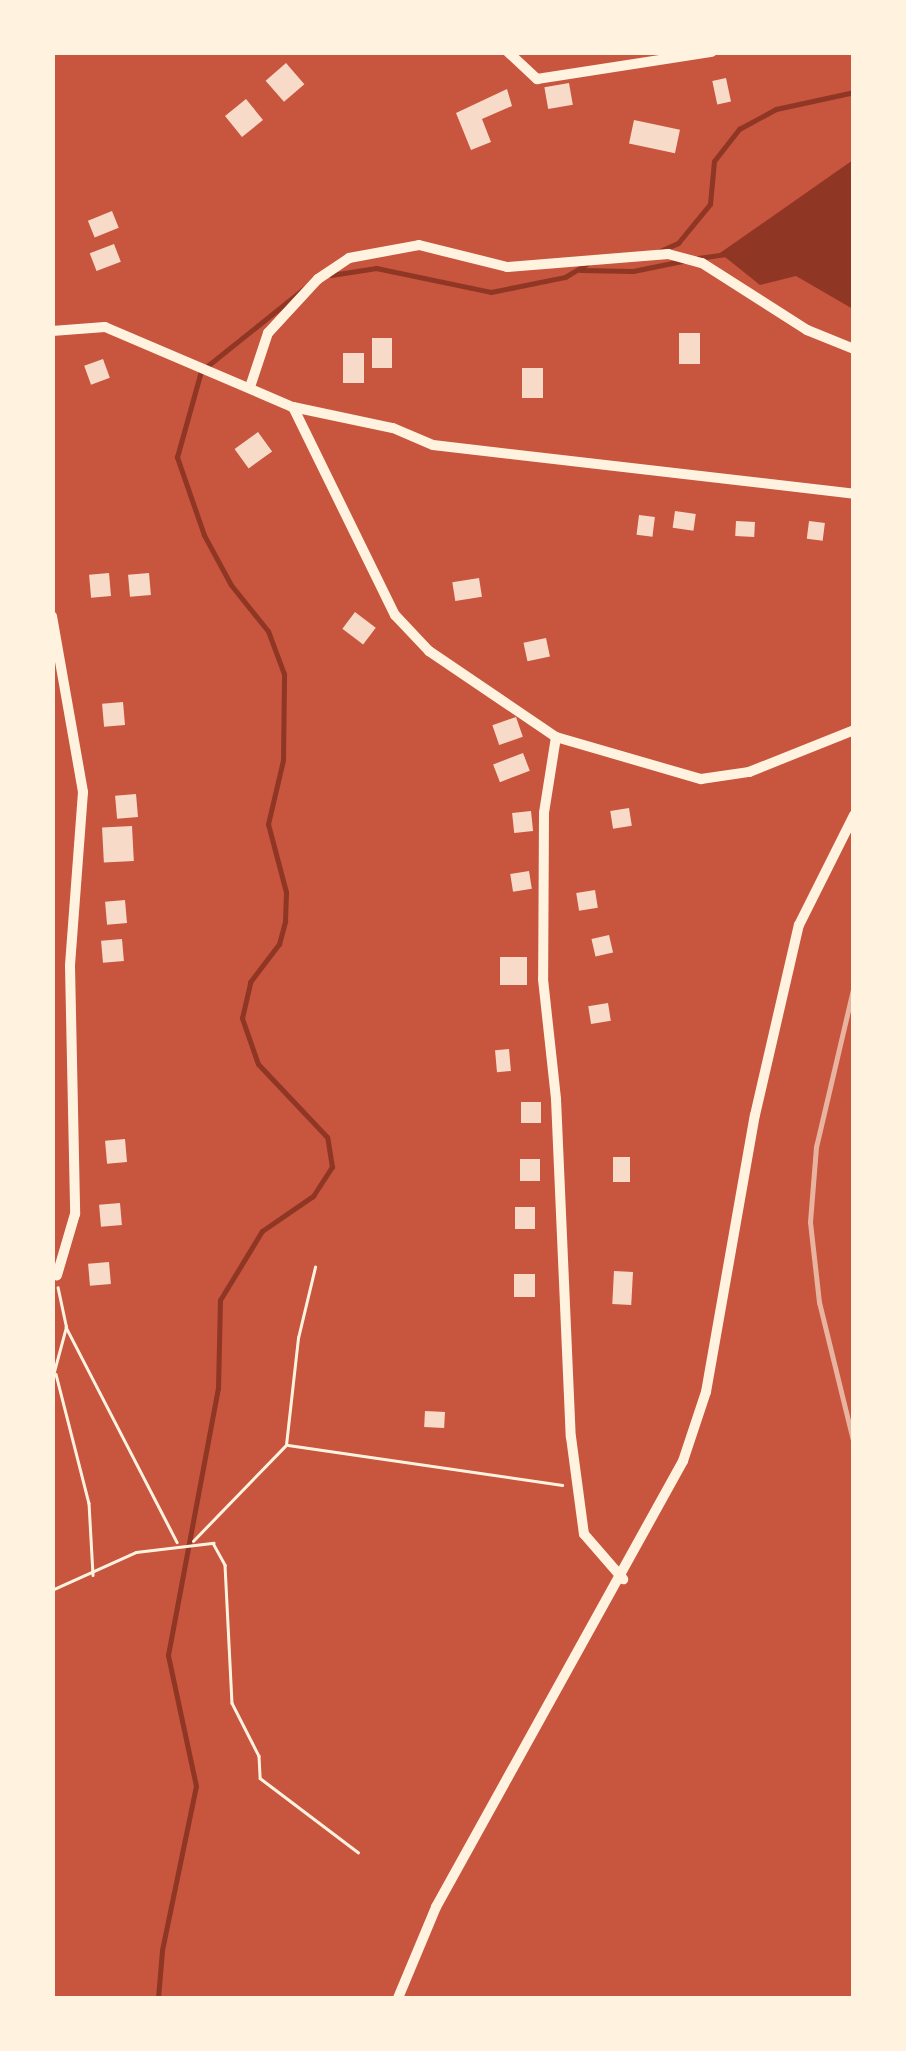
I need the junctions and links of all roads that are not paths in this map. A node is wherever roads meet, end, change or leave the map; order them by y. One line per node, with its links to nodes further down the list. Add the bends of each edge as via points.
1 (508, 52): 2 (street, via 537,79)
2 (709, 53)
3 (52, 332): 5 (street, via 105,327 218,379)
4 (854, 349): 5 (street, via 807,330 702,263 668,254 507,267 420,245 349,258 318,279 268,333)
5 (251, 384): 6 (street)
6 (293, 407): 7 (street, via 393,428 433,445); 10 (street, via 395,615 428,651)
7 (854, 494)
8 (52, 616): 12 (street, via 83,792 70,966 75,1214)
9 (854, 730): 10 (street, via 749,772 702,779)
10 (556, 737): 13 (street, via 544,813 544,979 578,1487 584,1534)
11 (854, 815): 13 (street, via 814,885 786,977 695,1430)
12 (57, 1275)
13 (625, 1576): 14 (street, via 452,1875)
14 (398, 1998)

